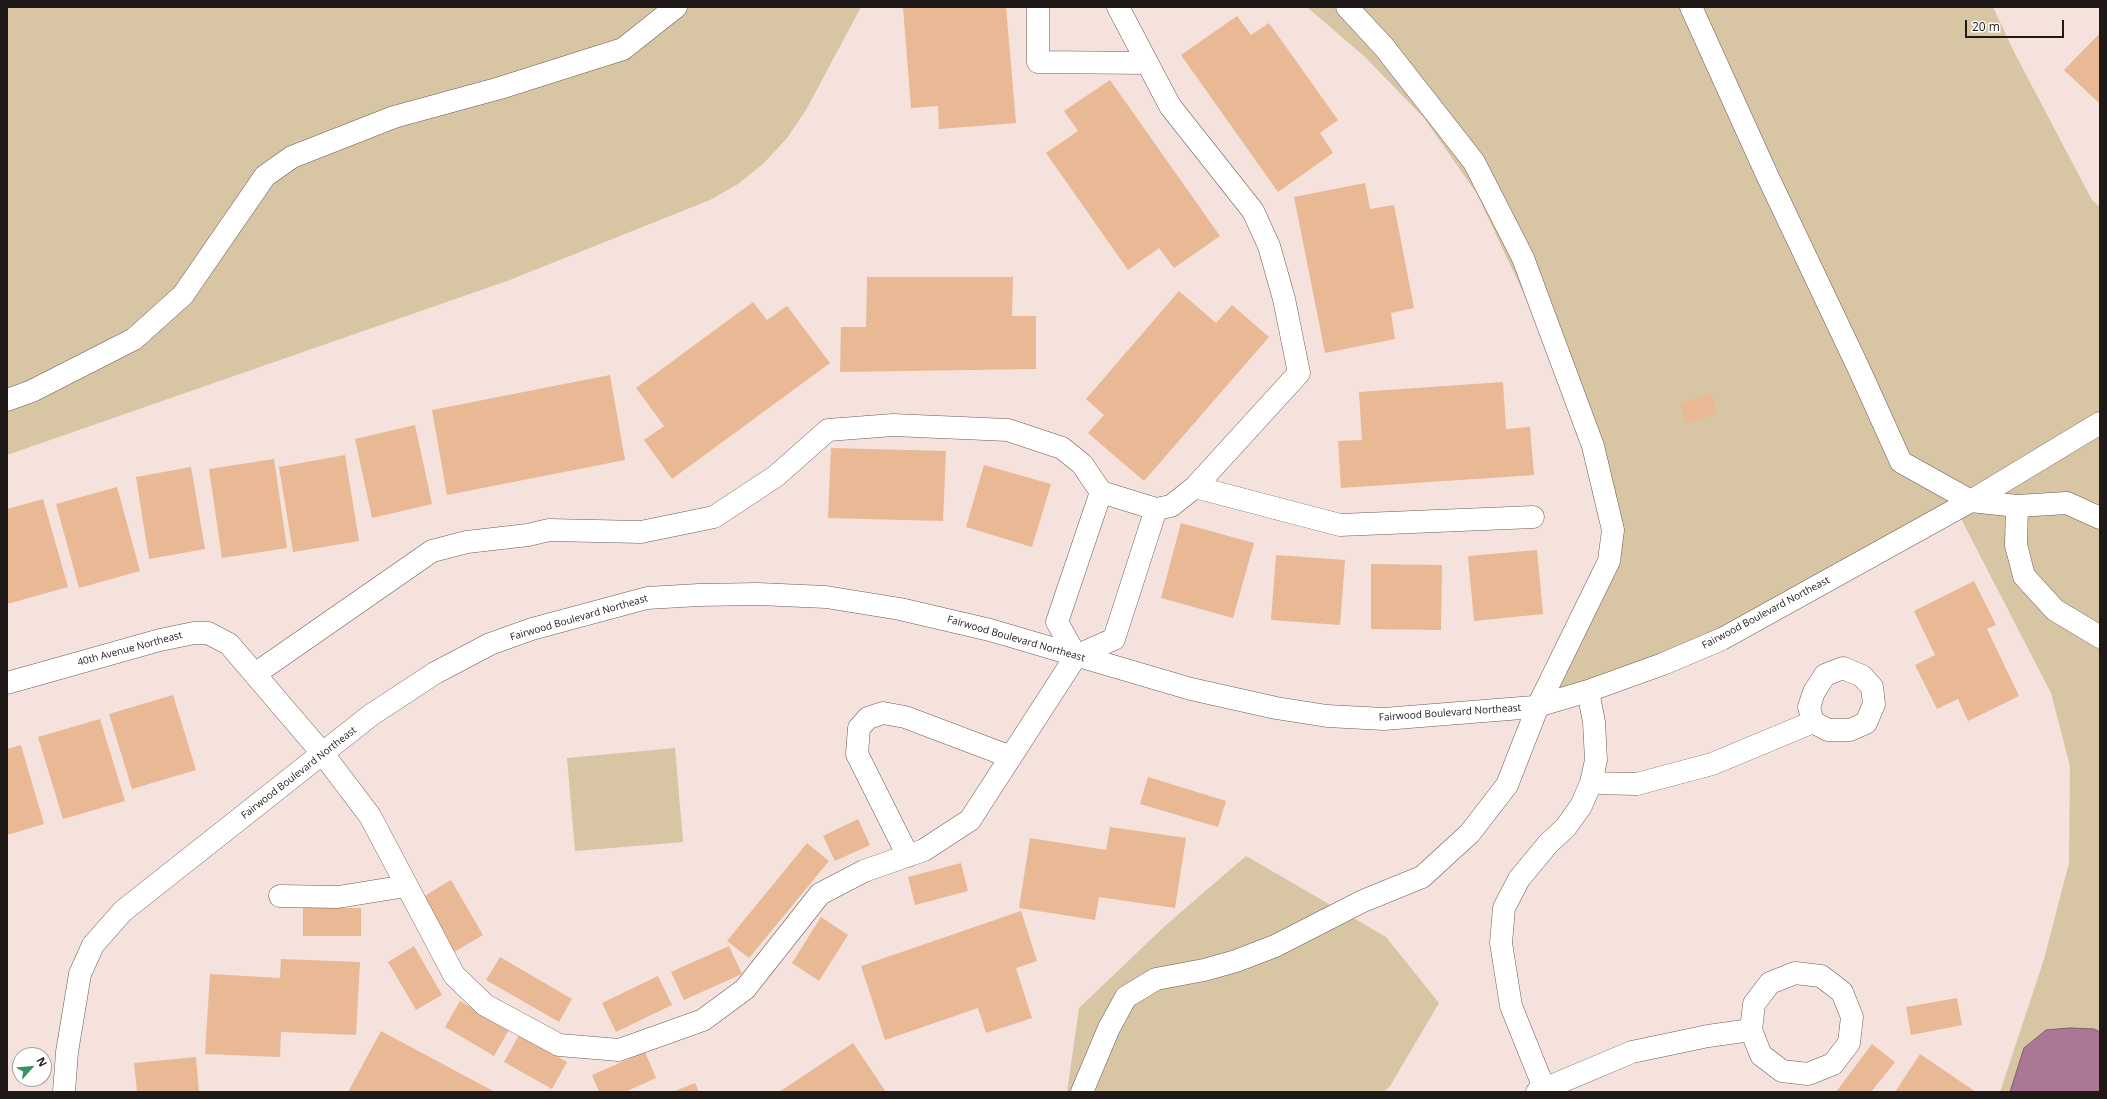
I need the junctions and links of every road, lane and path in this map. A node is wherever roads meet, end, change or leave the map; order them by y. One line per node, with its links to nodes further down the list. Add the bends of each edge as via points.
1 (676, 7): 7 (street, via 623,49 394,118 292,157 265,176 183,295 134,339 32,391)
2 (1038, 7): 6 (street, via 1038,62)
3 (1118, 7): 6 (street)
4 (1347, 7): 21 (street, via 1384,47 1474,162 1523,258 1593,446 1613,530 1609,561)
5 (1691, 7): 11 (street, via 1901,462)
6 (1147, 63): 9 (street, via 1170,106 1253,211 1269,246 1284,299 1299,373)
7 (7, 400)
8 (2100, 423): 11 (street, Fairwood Boulevard Northeast)
9 (1196, 487): 13 (street, via 1171,506); 14 (street, via 1340,525)
10 (1102, 492): 13 (street); 17 (street, via 1057,622); 18 (street, via 1082,464 1062,448 1008,430 893,425 828,430 776,476 714,517 641,532 549,530 467,542 432,551)
11 (1971, 501): 12 (street); 20 (street, Fairwood Boulevard Northeast, via 1722,639)
12 (2017, 506): 15 (street, via 2067,503); 16 (street, via 2016,545 2024,576 2055,610)
13 (1156, 509): 17 (street, via 1114,639)
14 (1533, 518)
15 (2100, 518)
16 (2100, 637)
17 (1076, 656): 21 (street, Fairwood Boulevard Northeast, via 1191,689 1276,708 1327,716 1384,719); 23 (street, Fairwood Boulevard Northeast, via 982,628 900,609 826,597 758,594 647,598 532,629 490,644 435,673 372,715); 24 (street, 40th Avenue Northeast)
18 (255, 674): 19 (street, 40th Avenue Northeast, via 229,644 208,634 194,633 160,640); 23 (street, 40th Avenue Northeast)
19 (7, 683)
20 (1588, 691): 21 (street, Fairwood Boulevard Northeast); 25 (street, via 1594,722 1596,760)
21 (1538, 706): 32 (street, via 1507,785 1470,833 1422,877 1364,901 1275,946 1210,969 1156,979 1126,997 1109,1028)
22 (1813, 722): 25 (street, via 1705,766 1637,784)
23 (323, 754): 27 (street, 40th Avenue Northeast, via 370,816); 31 (street, Fairwood Boulevard Northeast, via 123,911 93,945 80,974 67,1052)
24 (1012, 756): 26 (street, 40th Avenue Northeast, via 970,820 924,850); 26 (street, via 906,717 883,713 868,718 859,728 857,754)
25 (1591, 783): 30 (street, via 1566,827 1519,879 1504,908 1500,943 1512,1006)
26 (908, 856): 27 (street, 40th Avenue Northeast, via 864,871 820,894 745,989 703,1020 619,1050 559,1045 485,1005 454,975)
27 (406, 886): 28 (street, via 338,897)
28 (280, 896)
29 (1751, 1030): 29 (street, via 1761,1055 1766,1059 1782,1071 1808,1074 1833,1064 1849,1043 1852,1016 1842,992 1821,976 1795,973 1770,983 1754,1004); 30 (street, via 1632,1052)
30 (1540, 1090)
31 (64, 1092)
32 (1082, 1092)

